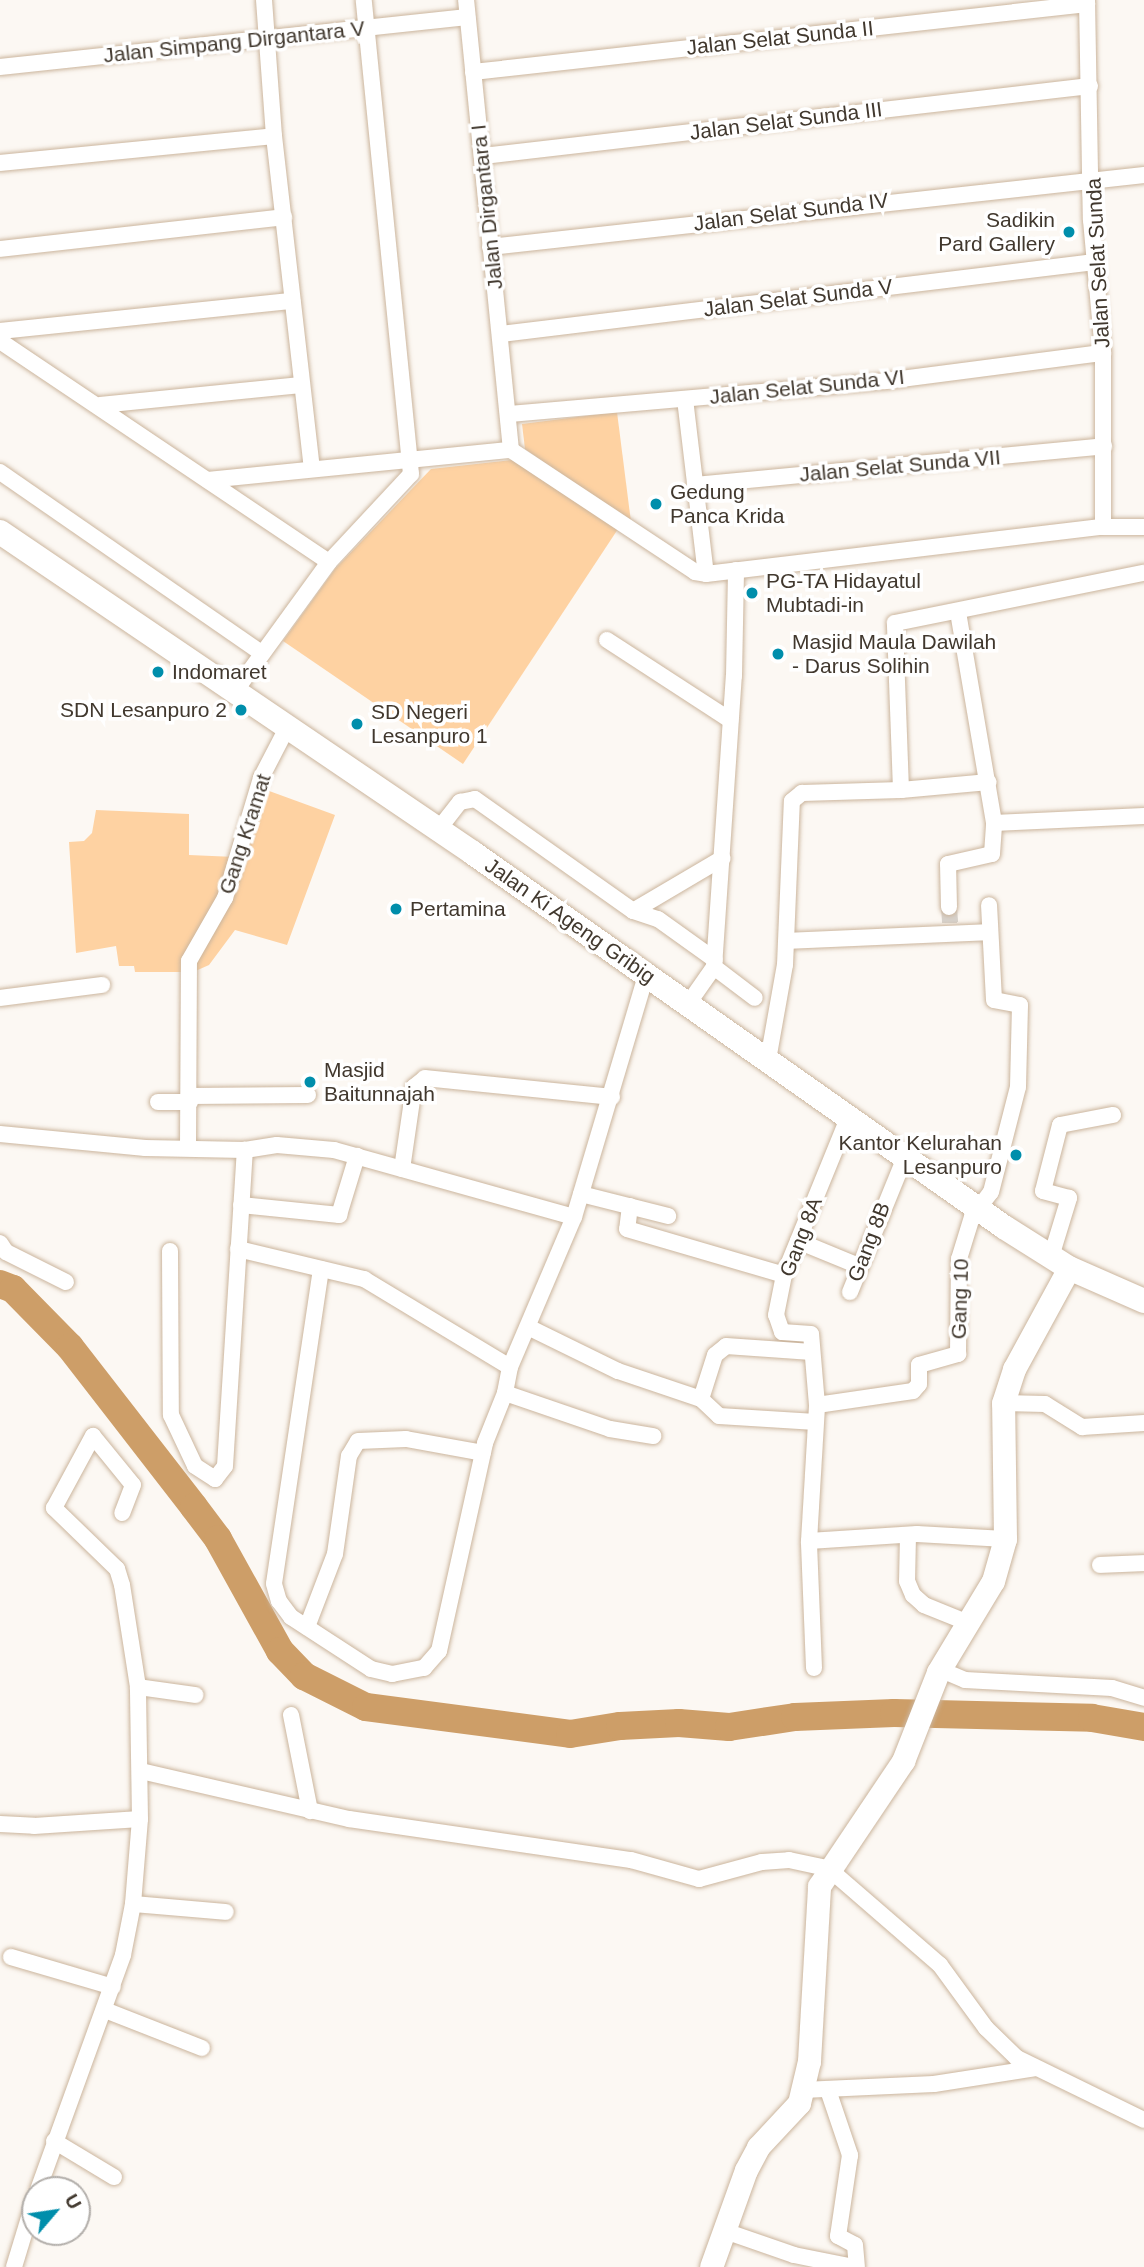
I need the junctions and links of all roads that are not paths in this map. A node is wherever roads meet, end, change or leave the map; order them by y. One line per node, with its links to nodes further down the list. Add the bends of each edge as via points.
1 (264, 0): 7 (street)
2 (364, 0): 6 (street)
3 (466, 0): 5 (street, Jalan Dirgantara I)
4 (1087, 2): 9 (street, Jalan Selat Sunda II); 10 (street, Jalan Selat Sunda)
5 (467, 17): 6 (street, Jalan Simpang Dirgantara V); 9 (street, Jalan Dirgantara I)
6 (367, 28): 7 (street, Jalan Simpang Dirgantara V); 31 (street)
7 (269, 38): 8 (street, Jalan Simpang Dirgantara V); 11 (street)
8 (0, 67)
9 (473, 72): 12 (street, Jalan Dirgantara I)
10 (1090, 86): 12 (street, Jalan Selat Sunda III); 15 (street, Jalan Selat Sunda)
11 (274, 136): 13 (street); 16 (street)
12 (483, 156): 17 (street, Jalan Dirgantara I)
13 (0, 163)
14 (1144, 175): 15 (street, Jalan Selat Sunda IV)
15 (1093, 180): 17 (street, Jalan Selat Sunda IV); 19 (street, Jalan Selat Sunda)
16 (284, 217): 18 (street); 20 (street)
17 (490, 247): 22 (street, Jalan Dirgantara I)
18 (0, 249)
19 (1095, 262): 22 (street, Jalan Selat Sunda V); 24 (street, Jalan Selat Sunda)
20 (292, 301): 21 (street); 25 (street)
21 (0, 331)
22 (500, 334): 28 (street, Jalan Dirgantara I)
23 (0, 341): 27 (street)
24 (1103, 353): 26 (street, Jalan Selat Sunda VI, via 886,381); 29 (street, Jalan Selat Sunda)
25 (301, 385): 27 (street); 32 (street)
26 (685, 399): 28 (street, Jalan Selat Sunda VI); 35 (street)
27 (100, 405): 34 (street)
28 (509, 414): 30 (street, Jalan Dirgantara I)
29 (1104, 446): 35 (street, Jalan Selat Sunda VII); 36 (street, Jalan Selat Sunda)
30 (511, 450): 31 (street); 42 (street, via 695,572)
31 (411, 462): 32 (street); 39 (street, via 411,474)
32 (312, 469): 34 (street)
33 (0, 472): 45 (street)
34 (208, 480): 39 (street)
35 (695, 485): 42 (street)
36 (1103, 527): 37 (street); 40 (street)
37 (1144, 527)
38 (0, 532): 46 (main road, Jalan Ki Ageng Gribig)
39 (329, 562): 45 (street)
40 (736, 570): 42 (street); 47 (street)
41 (1144, 573): 43 (street)
42 (706, 574)
43 (958, 612): 49 (street); 50 (street, via 903,619 893,626)
44 (607, 640): 47 (street)
45 (261, 653): 46 (street)
46 (236, 690): 48 (main road, Jalan Ki Ageng Gribig)
47 (730, 720): 54 (street)
48 (288, 726): 53 (main road, Jalan Ki Ageng Gribig); 69 (street, Gang Kramat, via 261,778 225,898 189,961)
49 (989, 782): 50 (street); 52 (street)
50 (901, 790): 59 (street, via 795,797 789,811)
51 (1144, 816): 52 (street)
52 (994, 823): 56 (street, via 992,854 948,864)
53 (438, 830): 57 (street, via 460,802 475,799); 61 (main road, Jalan Ki Ageng Gribig)
54 (723, 858): 57 (street); 60 (street)
55 (989, 905): 58 (street)
56 (949, 907)
57 (633, 911): 60 (street, via 659,919)
58 (990, 932): 59 (street); 82 (street, via 994,1000 1020,1005 1018,1087 991,1192)
59 (787, 941): 66 (street)
60 (714, 964): 64 (street); 65 (street)
61 (646, 976): 65 (main road, Jalan Ki Ageng Gribig); 68 (street)
62 (102, 985): 63 (street)
63 (0, 998)
64 (755, 998)
65 (688, 1004): 66 (main road, Jalan Ki Ageng Gribig)
66 (768, 1060): 72 (main road, Jalan Ki Ageng Gribig)
67 (308, 1095): 69 (street)
68 (612, 1097): 78 (street, via 425,1078 414,1087); 79 (street)
69 (190, 1099): 70 (street); 74 (street, Gang Kramat)
70 (158, 1102)
71 (1113, 1115): 89 (street, via 1060,1125 1043,1191 1069,1198)
72 (849, 1116): 76 (main road, Jalan Ki Ageng Gribig); 85 (street, Gang 8A)
73 (0, 1134): 74 (street, via 145,1148)
74 (188, 1147): 75 (street)
75 (245, 1150): 77 (street, via 277,1144); 80 (street)
76 (906, 1155): 82 (main road, Jalan Ki Ageng Gribig); 90 (street, Gang 8B)
77 (357, 1156): 78 (street); 80 (street, via 339,1215)
78 (402, 1169): 84 (street)
79 (581, 1194): 81 (street); 84 (street)
80 (241, 1205): 87 (street)
81 (629, 1206): 83 (street); 92 (street, via 627,1229)
82 (979, 1209): 89 (main road, Jalan Ki Ageng Gribig); 102 (street, Gang 10, via 959,1259 958,1354 921,1364 918,1388)
83 (668, 1216)
84 (574, 1217): 96 (street)
85 (798, 1241): 90 (street); 92 (street, Gang 8A)
86 (0, 1243): 93 (street, via 6,1252)
87 (238, 1250): 88 (street, via 225,1466 215,1479 195,1466 171,1415); 91 (street)
88 (170, 1251)
89 (1060, 1263): 95 (main road, Jalan Ki Ageng Gribig); 101 (street)
90 (859, 1266): 94 (street, Gang 8B)
91 (321, 1269): 98 (street, via 364,1279 387,1290); 113 (street, via 274,1584 279,1601)
92 (784, 1275): 97 (street, Gang 8A, via 776,1315 778,1330 811,1334)
93 (66, 1282)
94 (850, 1292)
95 (1144, 1301)
96 (528, 1327): 98 (street); 100 (street, via 618,1371)
97 (813, 1352): 100 (street, via 718,1349); 102 (street)
98 (510, 1367): 99 (street)
99 (505, 1393): 104 (street, via 610,1429); 105 (street)
100 (701, 1399): 102 (street, via 719,1416)
101 (1003, 1403): 103 (street, via 1045,1404 1082,1427); 108 (street)
102 (816, 1414): 109 (street)
103 (1144, 1423)
104 (653, 1436)
105 (483, 1453): 113 (street, via 406,1439 358,1441 349,1457 335,1554); 113 (street, via 473,1511 433,1662 392,1674 371,1669)
106 (122, 1513): 116 (street, via 133,1485 93,1436 54,1508 117,1569)
107 (908, 1535): 108 (street); 109 (street); 112 (street, via 906,1581 912,1595 924,1605)
108 (1006, 1539): 112 (street, via 993,1581)
109 (809, 1541): 114 (street)
110 (1144, 1563): 111 (street)
111 (1100, 1564)
112 (966, 1622): 115 (street)
113 (307, 1627)
114 (814, 1668)
115 (938, 1671): 118 (street, via 965,1681 1112,1688); 124 (street, via 903,1761)
116 (138, 1687): 117 (street); 120 (street)
117 (195, 1695)
118 (1144, 1698)
119 (291, 1715): 121 (street)
120 (141, 1771): 121 (street); 122 (street)
121 (310, 1811): 124 (street, via 631,1860 699,1879 762,1862)
122 (140, 1819): 123 (street); 125 (street)
123 (0, 1824)
124 (833, 1861): 131 (street, via 940,1965 997,2040); 132 (street, via 817,1892 809,2061)
125 (133, 1904): 126 (street); 128 (street)
126 (226, 1912)
127 (12, 1957): 128 (street)
128 (113, 1987): 129 (street)
129 (105, 2010): 130 (street); 135 (street)
130 (202, 2048)
131 (1036, 2068): 133 (street, via 934,2084); 134 (street)
132 (803, 2090): 133 (street); 138 (street, via 795,2110 758,2147)
133 (828, 2090): 142 (street, via 850,2155 838,2236 855,2245)
134 (1144, 2120)
135 (54, 2141): 136 (street); 137 (street)
136 (43, 2176)
137 (114, 2177)
138 (722, 2230): 141 (street); 142 (street, via 794,2255)
139 (21, 2244): 140 (street)
140 (14, 2267)
141 (711, 2267)
142 (855, 2267)

